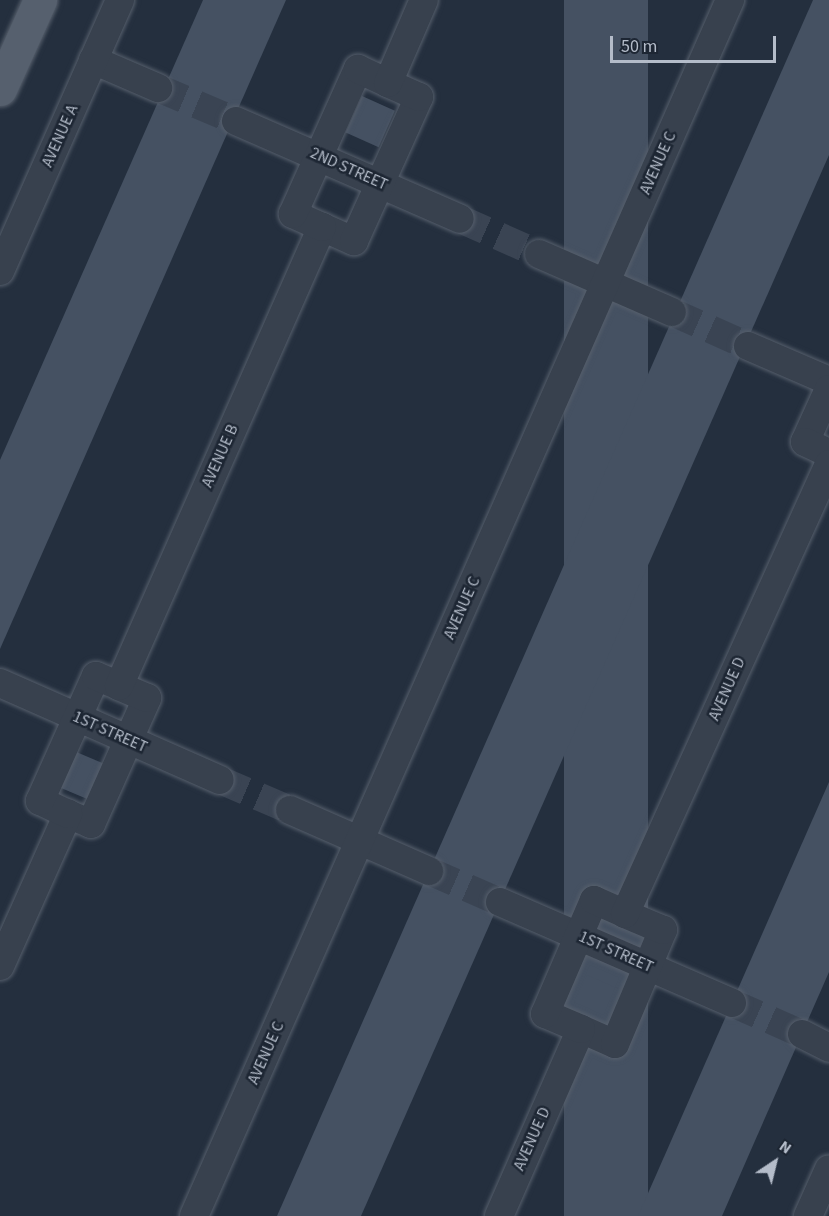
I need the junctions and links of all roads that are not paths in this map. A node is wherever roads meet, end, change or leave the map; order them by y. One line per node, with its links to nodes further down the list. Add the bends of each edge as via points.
1 (40, 0): 6 (main road)
2 (120, 0): 5 (lane, AVENUE A)
3 (424, 0): 7 (lane)
4 (730, 0): 16 (lane, AVENUE C)
5 (93, 60): 8 (lane); 15 (lane, AVENUE A)
6 (3, 75)
7 (388, 82): 10 (lane, via 358,69); 11 (lane, via 419,97)
8 (158, 88)
9 (236, 121): 10 (lane, 2ND STREET)
10 (319, 156): 11 (lane, 2ND STREET); 13 (lane, via 293,214)
11 (380, 183): 12 (lane, 2ND STREET); 13 (lane, via 354,242)
12 (460, 219)
13 (322, 227): 24 (lane, AVENUE B)
14 (539, 254): 16 (lane)
15 (0, 272)
16 (605, 283): 17 (lane); 30 (lane, AVENUE C)
17 (672, 312)
18 (748, 346): 19 (lane)
19 (829, 381)
20 (829, 389): 21 (lane, via 805,442)
21 (829, 453)
22 (829, 464): 33 (lane, AVENUE D)
23 (0, 683): 25 (lane, 1ST STREET)
24 (118, 686): 25 (lane, via 96,676); 26 (lane, via 147,699)
25 (77, 717): 26 (lane, 1ST STREET); 29 (lane, via 40,801)
26 (129, 740): 27 (lane, 1ST STREET); 29 (lane, via 91,824)
27 (220, 780)
28 (290, 810): 30 (lane)
29 (68, 813): 35 (lane)
30 (360, 841): 31 (lane); 42 (lane, AVENUE C)
31 (429, 871)
32 (500, 902): 34 (lane, 1ST STREET)
33 (625, 914): 34 (lane, via 594,900); 36 (lane, via 663,930)
34 (579, 936): 36 (lane, 1ST STREET); 38 (lane, via 545,1014)
35 (0, 966)
36 (647, 966): 37 (lane, 1ST STREET); 38 (lane, via 615,1044)
37 (732, 1003)
38 (581, 1029): 43 (lane, AVENUE D)
39 (802, 1034): 40 (lane)
40 (829, 1048)
41 (829, 1169): 44 (lane)
42 (194, 1216)
43 (499, 1216)
44 (808, 1216)

